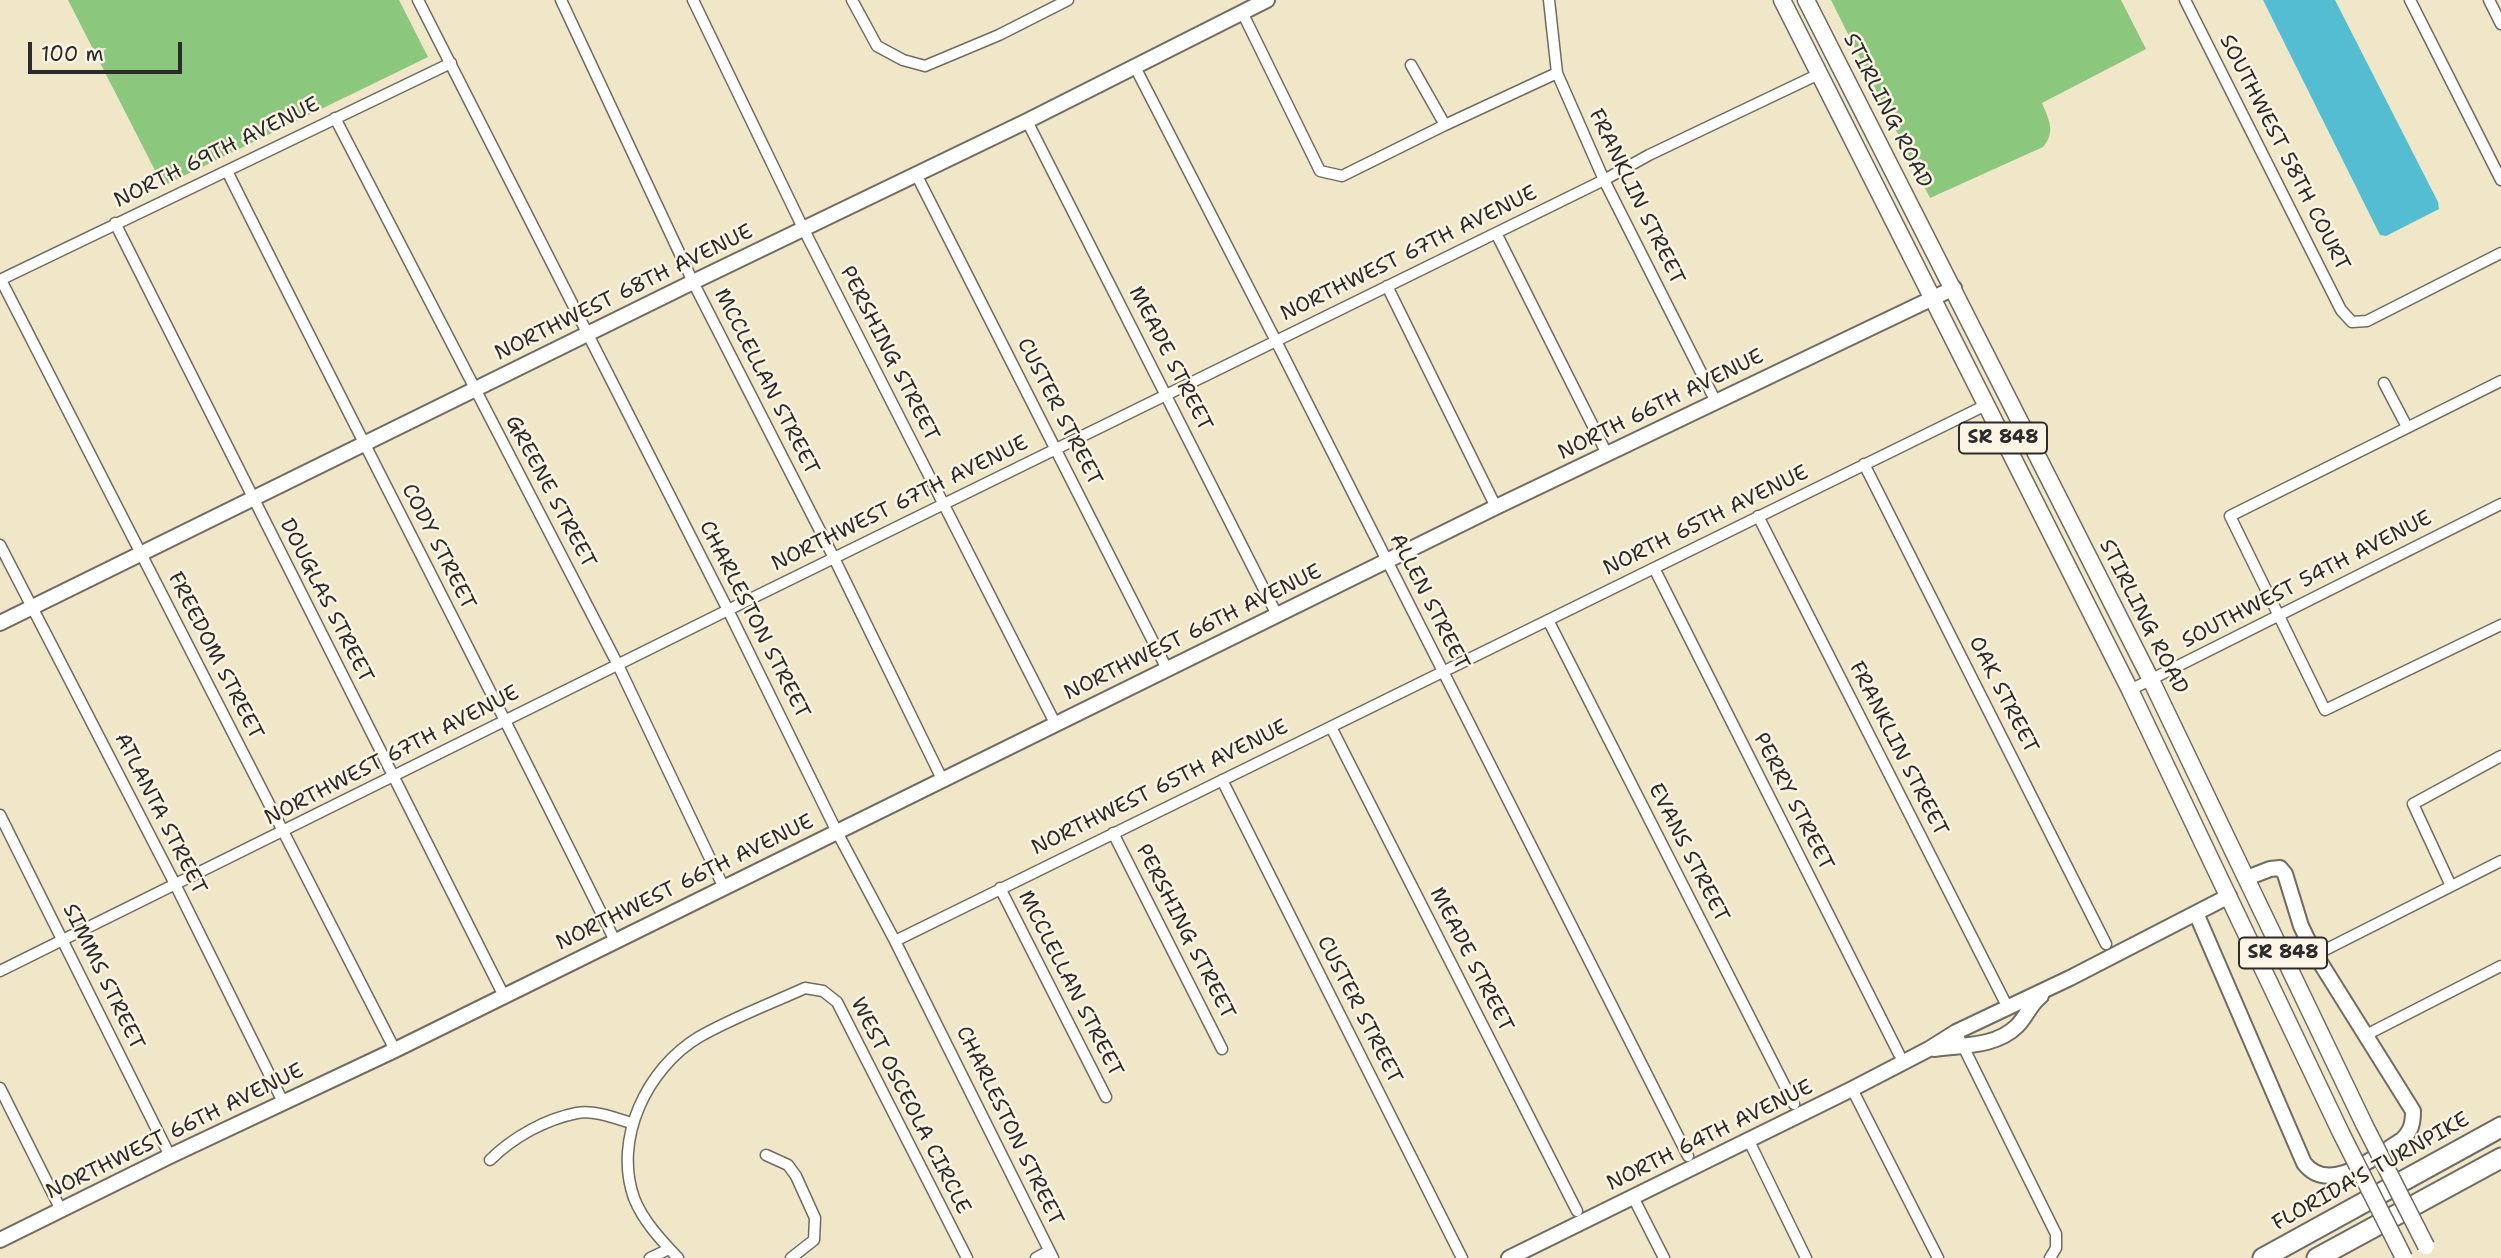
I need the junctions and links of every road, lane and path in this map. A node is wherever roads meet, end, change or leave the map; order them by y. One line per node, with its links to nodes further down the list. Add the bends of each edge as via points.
1 (418, 0): 16 (street, CHARLESTON STREET)
2 (561, 0): 34 (street, MCCLELLAN STREET)
3 (693, 0): 30 (street, PERSHING STREET)
4 (852, 0): 5 (street, via 877,46 925,66)
5 (1068, 0)
6 (1267, 0): 13 (street, NORTHWEST 68TH AVENUE)
7 (1549, 0): 19 (street, FRANKLIN STREET)
8 (1782, 0): 15 (main road, STIRLING ROAD / SR 848)
9 (1806, 0): 24 (main road, STIRLING ROAD / SR 848)
10 (2185, 0): 32 (street, SOUTHWEST 58TH COURT, via 2352,322 2367,321)
11 (2410, 0): 28 (street)
12 (2489, 0): 14 (street)
13 (1242, 12): 18 (street, NORTHWEST 68TH AVENUE); 23 (street, via 1320,171 1342,176)
14 (2501, 24)
15 (1809, 55): 20 (main road, STIRLING ROAD / SR 848); 24 (main road, via 1824,63 1860,132)
16 (451, 63): 21 (street, NORTH 69TH AVENUE); 38 (street, CHARLESTON STREET)
17 (1411, 65): 23 (street)
18 (1135, 67): 22 (street, NORTHWEST 68TH AVENUE); 39 (street, ALLEN STREET)
19 (1557, 73): 23 (street); 27 (street, FRANKLIN STREET)
20 (1819, 74): 27 (street, NORTHWEST 67TH AVENUE); 37 (main road, STIRLING ROAD / SR 848)
21 (335, 118): 25 (street, NORTH 69TH AVENUE); 42 (street, GREENE STREET)
22 (1027, 121): 26 (street, NORTHWEST 68TH AVENUE); 43 (street, MEADE STREET)
23 (1445, 125)
24 (1877, 138): 36 (main road, STIRLING ROAD / SR 848)
25 (227, 171): 29 (street, NORTH 69TH AVENUE); 47 (street, CODY STREET)
26 (916, 174): 30 (street, NORTHWEST 68TH AVENUE); 48 (street, CUSTER STREET)
27 (1604, 180): 31 (street, NORTHWEST 67TH AVENUE); 44 (street, FRANKLIN STREET)
28 (2501, 180)
29 (115, 223): 33 (street, NORTH 69TH AVENUE); 51 (street, DOUGLAS STREET)
30 (803, 228): 34 (street, NORTHWEST 68TH AVENUE); 52 (street, PERSHING STREET)
31 (1496, 233): 35 (street, NORTHWEST 67TH AVENUE); 49 (street)
32 (2501, 253)
33 (1, 280): 57 (street, FREEDOM STREET)
34 (693, 282): 38 (street, NORTHWEST 68TH AVENUE); 58 (street, MCCLELLAN STREET)
35 (1387, 286): 39 (street, NORTHWEST 67TH AVENUE); 54 (street)
36 (1954, 288): 37 (street, NORTH 66TH AVENUE); 71 (main road, STIRLING ROAD / SR 848)
37 (1932, 298): 44 (street, NORTH 66TH AVENUE); 45 (main road, STIRLING ROAD / SR 848)
38 (589, 335): 42 (street, NORTHWEST 68TH AVENUE); 62 (street, CHARLESTON STREET)
39 (1276, 341): 43 (street, NORTHWEST 67TH AVENUE); 59 (street, ALLEN STREET)
40 (2501, 381): 46 (street)
41 (2384, 383): 46 (street)
42 (474, 390): 47 (street, NORTHWEST 68TH AVENUE); 68 (street, GREENE STREET)
43 (1167, 394): 48 (street, NORTHWEST 67TH AVENUE); 64 (street, MEADE STREET)
44 (1716, 402): 49 (street, NORTH 66TH AVENUE)
45 (1986, 405): 50 (street, NORTH 65TH AVENUE); 72 (main road, STIRLING ROAD / SR 848)
46 (2407, 428): 63 (street, via 2230,516)
47 (363, 444): 51 (street, NORTHWEST 68TH AVENUE); 73 (street, CODY STREET)
48 (1056, 449): 52 (street, NORTHWEST 67TH AVENUE); 69 (street, CUSTER STREET)
49 (1607, 454): 54 (street, NORTH 66TH AVENUE)
50 (1864, 464): 55 (street, NORTH 65TH AVENUE); 95 (street, OAK STREET)
51 (252, 498): 57 (street, NORTHWEST 68TH AVENUE); 77 (street, DOUGLAS STREET)
52 (944, 504): 58 (street, NORTHWEST 67TH AVENUE); 74 (street, PERSHING STREET)
53 (2501, 504): 63 (street, SOUTHWEST 54TH AVENUE)
54 (1496, 507): 59 (street, NORTH 66TH AVENUE)
55 (1758, 516): 60 (street, NORTH 65TH AVENUE); 101 (street, FRANKLIN STREET)
56 (0, 545): 61 (street, ATLANTA STREET)
57 (141, 555): 61 (street, NORTHWEST 68TH AVENUE); 81 (street, FREEDOM STREET)
58 (834, 558): 62 (street, NORTHWEST 67TH AVENUE); 78 (street, MCCLELLAN STREET)
59 (1387, 562): 64 (street, NORTHWEST 66TH AVENUE); 70 (street, ALLEN STREET)
60 (1654, 568): 65 (street, NORTH 65TH AVENUE); 106 (street, PERRY STREET)
61 (32, 607): 66 (street, NORTHWEST 68TH AVENUE); 86 (street, ATLANTA STREET)
62 (728, 610): 68 (street, NORTHWEST 67TH AVENUE); 82 (street, CHARLESTON STREET)
63 (2279, 614): 67 (street, via 2325,710); 71 (street, SOUTHWEST 54TH AVENUE)
64 (1277, 615): 69 (street, NORTHWEST 66TH AVENUE)
65 (1548, 620): 70 (street, NORTH 65TH AVENUE); 111 (street, EVANS STREET)
66 (0, 623)
67 (2501, 625)
68 (618, 665): 73 (street, NORTHWEST 67TH AVENUE); 88 (street, GREENE STREET)
69 (1167, 669): 74 (street, NORTHWEST 66TH AVENUE)
70 (1443, 671): 75 (street, NORTHWEST 65TH AVENUE); 117 (street, ALLEN STREET)
71 (2151, 680): 72 (street, SOUTHWEST 54TH AVENUE); 85 (main road, STIRLING ROAD / SR 848)
72 (2130, 690): 90 (main road, STIRLING ROAD / SR 848)
73 (506, 720): 77 (street, NORTHWEST 67TH AVENUE); 93 (street, CODY STREET)
74 (1055, 723): 78 (street, NORTHWEST 66TH AVENUE)
75 (1331, 727): 79 (street, NORTHWEST 65TH AVENUE); 122 (street, MEADE STREET)
76 (2501, 756): 87 (street, via 2413,804)
77 (394, 776): 81 (street, NORTHWEST 67TH AVENUE); 100 (street, DOUGLAS STREET)
78 (942, 779): 82 (street, NORTHWEST 66TH AVENUE)
79 (1222, 780): 83 (street, NORTHWEST 65TH AVENUE); 132 (street, CUSTER STREET)
80 (0, 815): 92 (street, SIMMS STREET)
81 (284, 832): 86 (street, NORTHWEST 67TH AVENUE); 105 (street, FREEDOM STREET)
82 (837, 832): 88 (street, NORTHWEST 66TH AVENUE); 94 (street, CHARLESTON STREET)
83 (1113, 833): 89 (street, NORTHWEST 65TH AVENUE); 104 (street, PERSHING STREET)
84 (2501, 861): 87 (street)
85 (2247, 878): 96 (street, via 2280,868); 125 (main road, STIRLING ROAD / SR 848, bridge)
86 (175, 884): 92 (street, NORTHWEST 67TH AVENUE); 110 (street, ATLANTA STREET)
87 (2451, 886): 96 (street)
88 (724, 888): 93 (street, NORTHWEST 66TH AVENUE)
89 (1000, 888): 94 (street, NORTHWEST 65TH AVENUE); 109 (street, MCCLELLAN STREET)
90 (2229, 896): 91 (street, NORTH 64TH AVENUE); 140 (main road, STIRLING ROAD / SR 848, bridge)
91 (2196, 913): 99 (street, NORTH 64TH AVENUE); 102 (street, via 2304,1163 2310,1172 2323,1177 2337,1177 2410,1132 2413,1111 2409,1102)
92 (64, 940): 98 (street, NORTHWEST 67TH AVENUE); 116 (street, SIMMS STREET)
93 (615, 941): 100 (street, NORTHWEST 66TH AVENUE)
94 (895, 941): 126 (street, CHARLESTON STREET)
95 (2106, 944)
96 (2315, 955): 102 (street)
97 (2501, 966): 102 (street)
98 (0, 971)
99 (2061, 982): 103 (street, NORTH 64TH AVENUE); 103 (street, NORTH 64TH AVENUE, via 2033,1002 2017,1026 2004,1035 1978,1045)
100 (503, 996): 105 (street, NORTHWEST 66TH AVENUE)
101 (2004, 1000)
102 (2366, 1035)
103 (1959, 1039): 108 (street, NORTH 64TH AVENUE, via 1929,1049); 137 (street, via 2056,1234)
104 (1222, 1049)
105 (395, 1050): 110 (street, NORTHWEST 66TH AVENUE)
106 (1899, 1054)
107 (0, 1088): 121 (street)
108 (1852, 1089): 114 (street, NORTH 64TH AVENUE); 136 (street)
109 (1106, 1097)
110 (283, 1102): 116 (street, NORTHWEST 66TH AVENUE)
111 (1794, 1104)
112 (632, 1123): 119 (street, via 579,1113 548,1122 507,1143); 124 (street, WEST OSCEOLA CIRCLE, via 628,1171 634,1197 644,1220); 130 (street, WEST OSCEOLA CIRCLE, via 669,1061 698,1038 805,988 823,991 836,1002)
113 (2501, 1127): 138 (highway, FLORIDA'S TURNPIKE)
114 (1748, 1139): 120 (street, NORTH 64TH AVENUE); 135 (street)
115 (766, 1155): 129 (street, via 788,1165 815,1218 814,1240)
116 (170, 1156): 121 (street, NORTHWEST 66TH AVENUE)
117 (1688, 1156)
118 (2501, 1158): 139 (highway)
119 (490, 1160)
120 (1633, 1197): 133 (street, NORTH 64TH AVENUE); 134 (street)
121 (61, 1210): 123 (street, NORTHWEST 66TH AVENUE)
122 (1577, 1211)
123 (0, 1240)
124 (669, 1249): 127 (street); 128 (street, WEST OSCEOLA CIRCLE)
125 (2429, 1252)
126 (1051, 1255): 131 (street)
127 (650, 1258)
128 (678, 1258)
129 (791, 1258)
130 (967, 1258)
131 (1036, 1258)
132 (1462, 1258)
133 (1510, 1258)
134 (1664, 1258)
135 (1806, 1258)
136 (1938, 1258)
137 (2050, 1258)
138 (2263, 1258)
139 (2317, 1258)
140 (2404, 1258)

